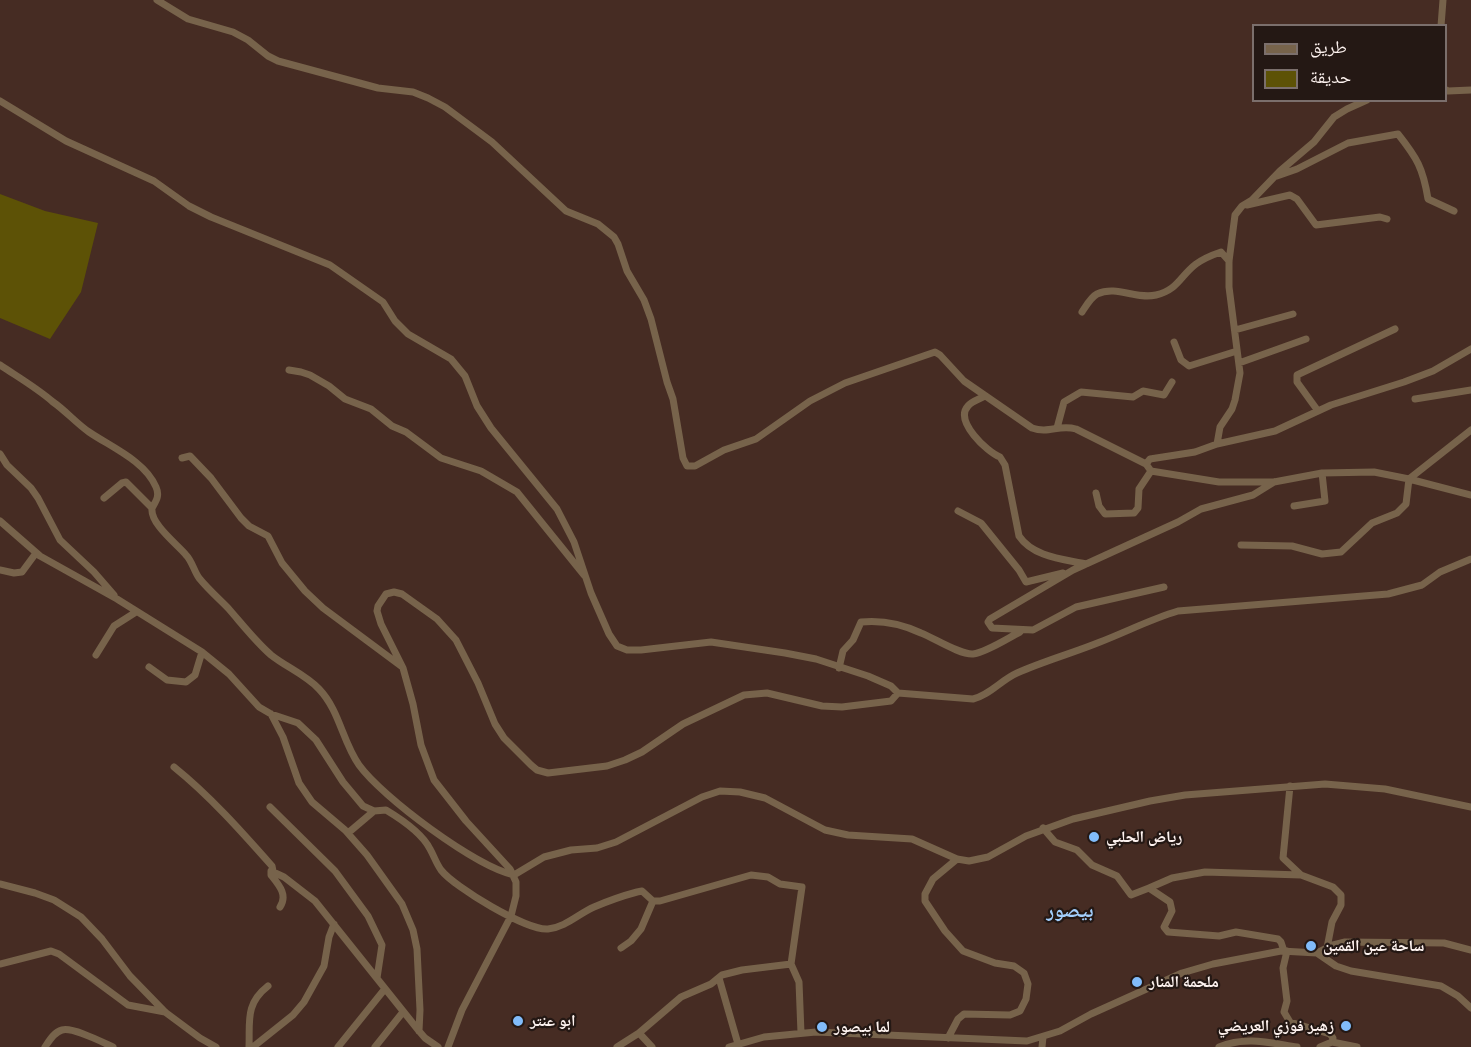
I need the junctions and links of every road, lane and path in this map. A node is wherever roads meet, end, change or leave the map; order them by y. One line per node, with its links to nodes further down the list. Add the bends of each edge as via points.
1 (157, 0): 26 (street, via 188,19 248,40 278,61 428,98 492,142 566,211 598,224 614,237 651,319 687,466 756,439 810,401 845,383 934,352)
2 (1443, 0): 3 (street)
3 (1441, 24)
4 (1471, 90): 5 (street)
5 (1447, 91)
6 (0, 101): 52 (street, via 52,133 154,181 211,217 330,265 383,302 401,328 451,359 465,376 487,422 557,509)
7 (1363, 102): 8 (street, via 1334,117 1314,142)
8 (1275, 176): 9 (street); 10 (street, via 1348,143 1398,134 1417,158 1428,200)
9 (1242, 206): 11 (street, via 1290,195 1316,225); 12 (street, via 1235,215)
10 (1454, 211)
11 (1387, 219)
12 (1229, 261): 13 (street, via 1221,252 1210,256 1195,265 1171,290 1154,296 1115,290 1096,295); 16 (street)
13 (1082, 312)
14 (1293, 314): 16 (street)
15 (1395, 329): 28 (street, via 1297,375 1297,382)
16 (1235, 330): 20 (street)
17 (1306, 339): 21 (street)
18 (1174, 342): 20 (street, via 1181,360 1189,366)
19 (1471, 349): 28 (street, via 1420,376)
20 (1237, 351): 21 (street)
21 (1239, 363): 31 (street, via 1235,400 1220,427)
22 (0, 365): 43 (street, via 143,471 158,491)
23 (289, 370): 52 (street, via 310,375 345,399 371,409 441,458 481,471 517,492)
24 (1172, 382): 29 (street, via 1164,395 1143,391 1134,397 1081,392 1064,402)
25 (1471, 390): 27 (street)
26 (985, 396): 29 (street, via 1032,428); 49 (street, via 968,405 965,423 1005,465 1019,536 1032,550)
27 (1416, 399)
28 (1318, 411): 31 (street, via 1275,430)
29 (1057, 428): 34 (street, via 1076,429)
30 (1471, 430): 37 (street)
31 (1217, 444): 34 (street, via 1195,452 1150,459)
32 (0, 454): 54 (street, via 34,493 60,540)
33 (182, 458): 60 (street, via 190,456 199,464 241,518 268,536 282,563 305,591)
34 (1146, 464): 35 (street)
35 (1151, 471): 38 (street, via 1219,482); 39 (street, via 1139,489 1134,513 1105,514)
36 (1322, 473): 37 (street, via 1374,472); 38 (street); 42 (street, via 1325,501)
37 (1409, 479): 40 (street); 46 (street, via 1406,504 1397,513 1372,524 1341,552 1322,554 1292,546)
38 (1274, 482): 49 (street, via 1253,495 1201,509)
39 (1096, 493)
40 (1471, 495)
41 (104, 498): 43 (street, via 126,482)
42 (1294, 506)
43 (152, 508): 73 (street, via 154,519 189,557 198,577 247,631 270,654 318,688 332,706 360,766 380,788 478,861)
44 (958, 512): 51 (street, via 981,523 1026,582)
45 (0, 520): 47 (street)
46 (1241, 545)
47 (36, 553): 50 (street, via 22,572); 54 (street)
48 (1471, 559): 62 (street, via 1440,572 1422,585 1388,594 1178,611 1012,675 982,697)
49 (1086, 564): 51 (street)
50 (0, 570)
51 (1073, 570): 56 (street, via 988,622 992,628)
52 (586, 577): 61 (street, via 609,634 617,646 627,650 711,642 806,657)
53 (1164, 586): 56 (street, via 1076,607 1038,628)
54 (117, 599): 55 (street)
55 (136, 612): 57 (street); 58 (street, via 114,626)
56 (1022, 631): 61 (street, via 970,654 899,625 861,622 843,651)
57 (202, 651): 59 (street, via 195,675 186,682 167,680); 63 (street)
58 (96, 655)
59 (149, 667)
60 (403, 668): 62 (street, via 377,611 386,594 394,592 437,620 456,640 504,738 537,770 548,773 625,760 683,724 744,695 767,693 842,707 891,700); 73 (street, via 434,780)
61 (839, 668): 62 (street, via 891,686)
62 (898, 693)
63 (271, 714): 68 (street, via 298,723 306,730 353,796); 70 (street, via 299,783 312,802)
64 (174, 767): 72 (street, via 248,839)
65 (1290, 786): 67 (street, via 1373,788); 69 (street, via 1150,801); 74 (street, via 1282,856)
66 (270, 807): 88 (street, via 336,871 368,916 382,945)
67 (1471, 807)
68 (374, 811): 70 (street); 79 (street, via 386,810 422,837 441,870 454,883)
69 (1043, 828): 71 (street, via 988,857 975,861); 76 (street, via 1054,842 1077,850 1092,865 1117,876 1131,896)
70 (348, 833): 95 (street, via 402,904 412,930 417,949)
71 (957, 859): 73 (street, via 912,839 825,830 765,798 727,791 702,797 616,842 544,857); 99 (street, via 933,879 925,894 926,904 958,948 977,958 1016,967 1026,977 1028,987 1025,1003 1017,1012 964,1014)
72 (273, 871): 78 (street, via 270,873 283,894); 80 (street, via 315,901)
73 (514, 874): 79 (street, via 516,896)
74 (1301, 874): 76 (street, via 1205,872 1172,878); 82 (street, via 1341,895)
75 (0, 884): 93 (street, via 45,896 81,917)
76 (1149, 888): 84 (street, via 1172,905 1164,924 1168,932 1219,936 1237,932 1278,939)
77 (653, 901): 79 (street, via 644,892 637,892 549,928); 81 (street, via 641,929); 87 (street, via 751,874 802,887)
78 (280, 907)
79 (511, 916): 109 (street, via 462,1010)
80 (334, 924): 88 (street); 105 (street, via 324,966 304,1002)
81 (621, 948)
82 (1327, 948): 83 (street, via 1345,942 1444,943); 85 (street)
83 (1471, 950)
84 (1285, 951): 85 (street); 98 (street, via 1182,973); 100 (street, via 1286,1017 1290,1022 1330,1034)
85 (1317, 953): 92 (street, via 1351,971 1441,986)
86 (0, 964): 93 (street, via 51,951 128,1005)
87 (791, 964): 89 (street, via 742,970); 97 (street, via 799,982)
88 (377, 978): 91 (street)
89 (719, 978): 96 (street, via 681,998); 101 (street)
90 (268, 987): 105 (street, via 251,1005)
91 (384, 990): 94 (street); 106 (street)
92 (1471, 1008)
93 (165, 1012): 104 (street)
94 (403, 1012): 95 (street); 107 (street)
95 (419, 1031): 108 (street)
96 (639, 1033): 110 (street); 111 (street)
97 (801, 1033): 99 (street); 101 (street)
98 (1043, 1037): 99 (street, via 1010,1042); 113 (street)
99 (948, 1038)
100 (1332, 1042): 116 (street); 117 (street)
101 (738, 1044): 112 (street)
102 (45, 1047): 103 (street, via 55,1033 63,1030)
103 (113, 1047)
104 (216, 1047)
105 (251, 1047)
106 (338, 1047)
107 (375, 1047)
108 (438, 1047)
109 (448, 1047)
110 (617, 1047)
111 (652, 1047)
112 (729, 1047)
113 (1042, 1047)
114 (1219, 1047): 115 (street, via 1250,1040)
115 (1297, 1047)
116 (1320, 1047)
117 (1357, 1047)

